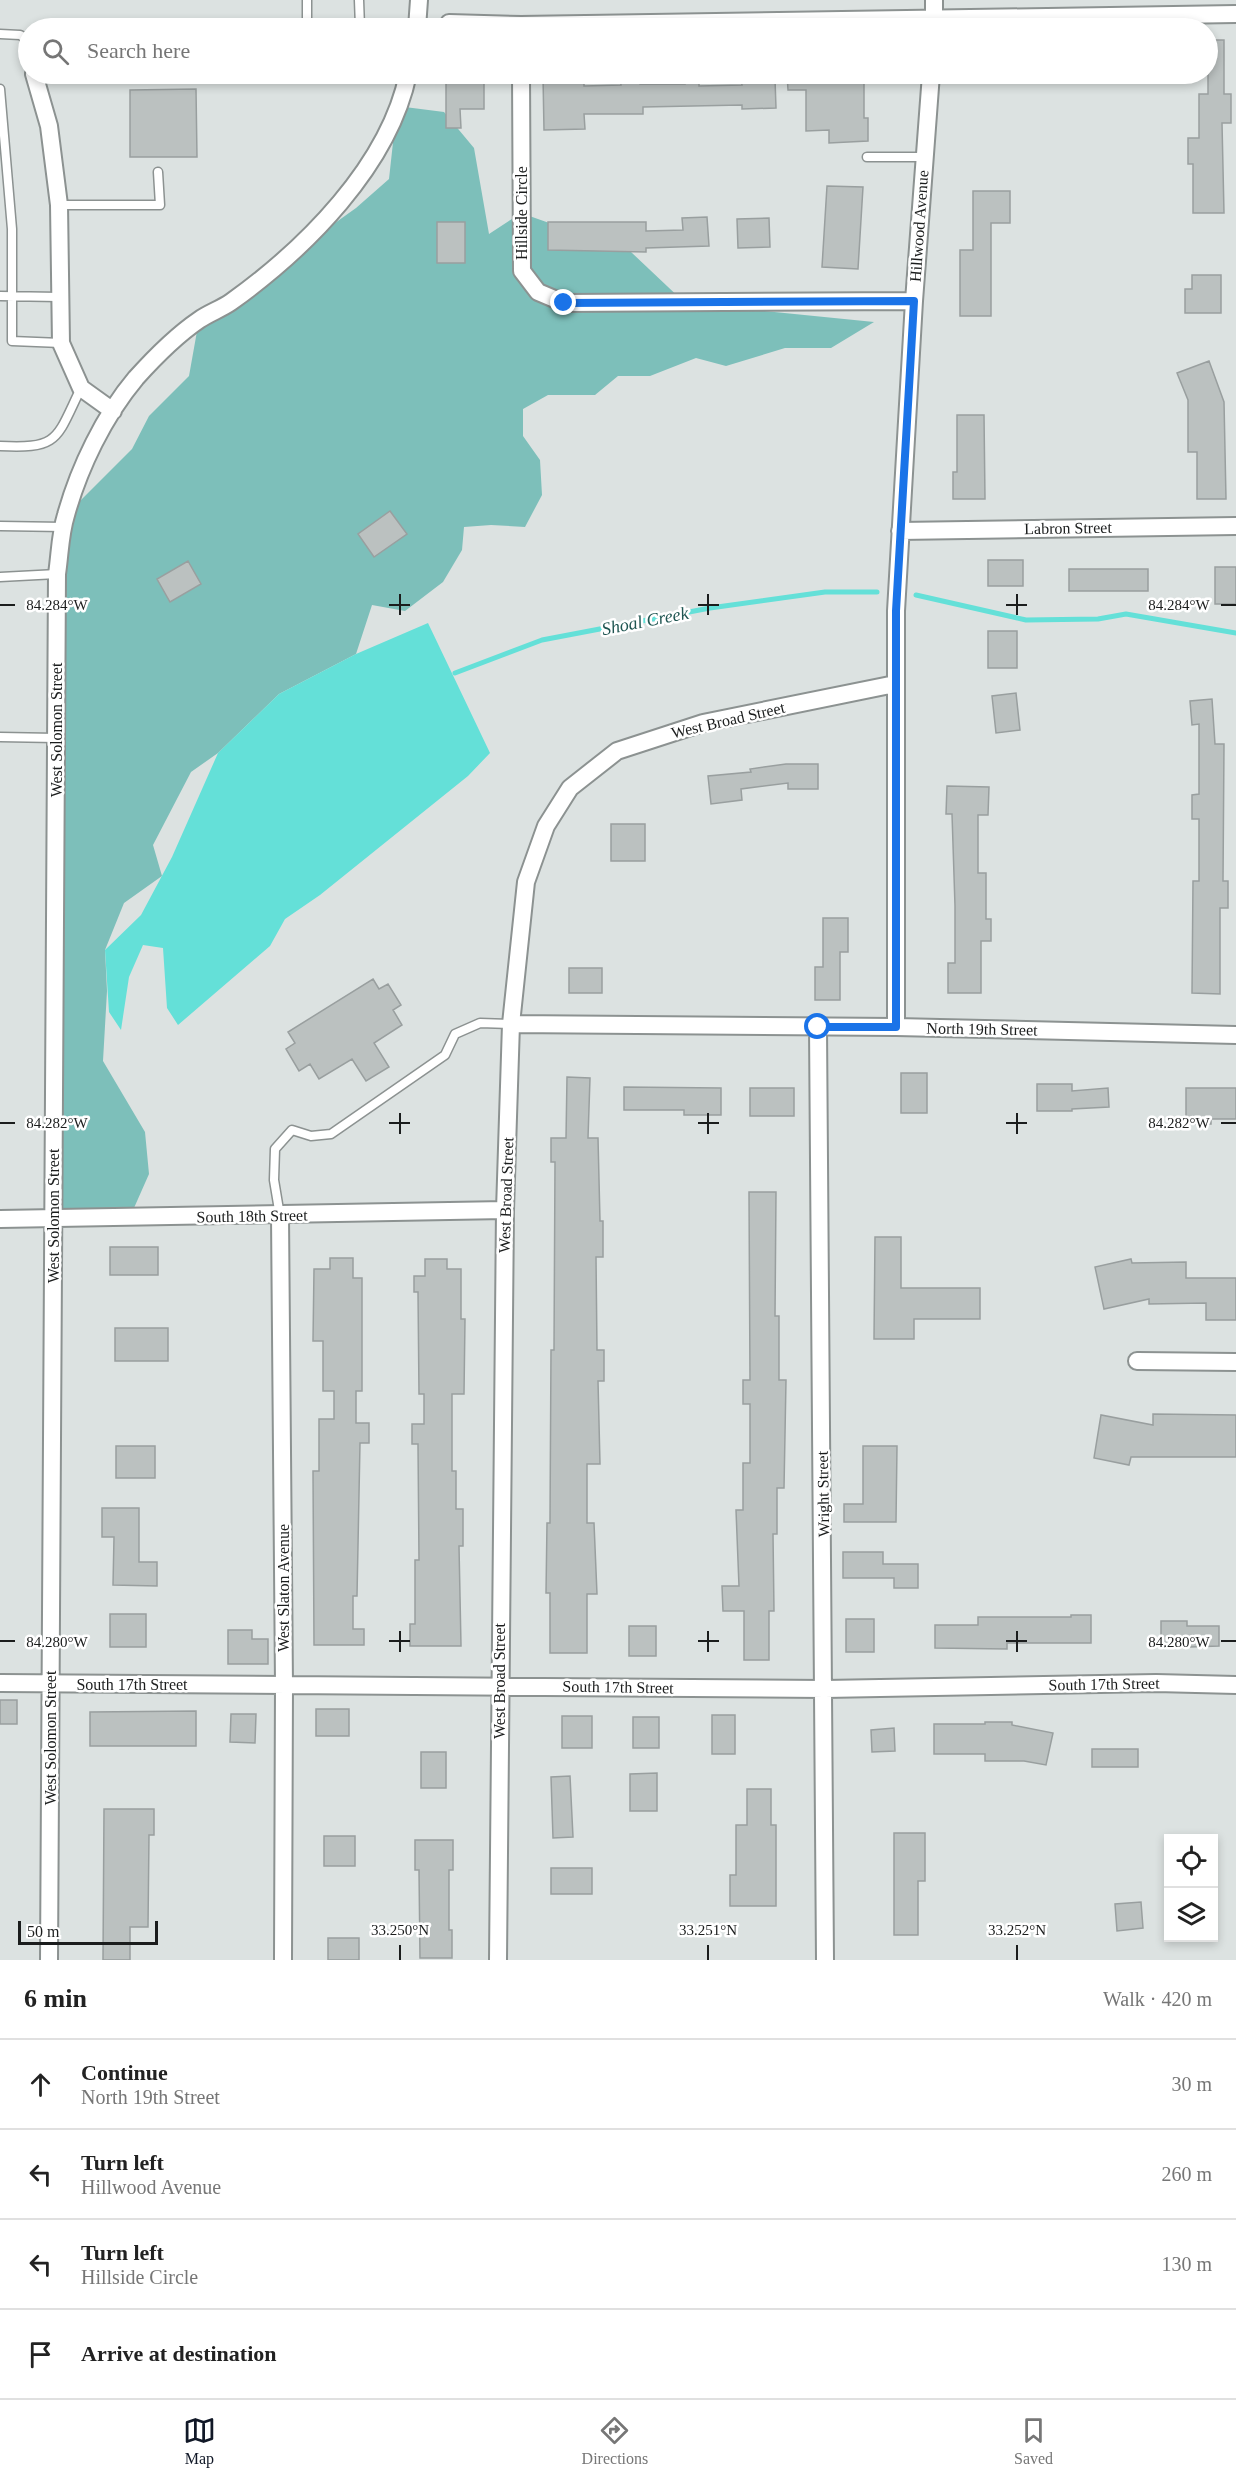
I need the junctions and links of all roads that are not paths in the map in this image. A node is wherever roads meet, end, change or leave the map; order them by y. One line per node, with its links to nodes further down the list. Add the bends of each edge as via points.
1 (307, 0): 6 (lane)
2 (359, 0): 7 (lane)
3 (419, 0): 8 (street)
4 (934, 0): 9 (street)
5 (1236, 14): 10 (street)
6 (307, 18)
7 (360, 18)
8 (418, 18)
9 (935, 18)
10 (1116, 18)
11 (0, 34): 12 (lane)
12 (18, 35)
13 (37, 84): 22 (street, via 49,126)
14 (404, 84): 29 (street, West Solomon Street, via 384,140 347,196 300,245 161,353)
15 (521, 84): 26 (street, Hillside Circle, via 522,271 538,292 564,303)
16 (930, 84): 19 (street, Hillwood Avenue)
17 (0, 89): 20 (lane)
18 (867, 157): 19 (lane)
19 (925, 157): 26 (street, Hillwood Avenue)
20 (4, 170): 24 (lane, via 12,229)
21 (158, 172): 22 (lane, via 160,205)
22 (59, 205): 25 (street)
23 (0, 296): 24 (lane)
24 (10, 297): 25 (lane); 27 (lane, via 12,341)
25 (59, 297): 27 (street)
26 (914, 301): 34 (street, Hillwood Avenue)
27 (61, 343): 28 (street)
28 (81, 388): 29 (street); 30 (lane, via 51,441 40,447)
29 (113, 411): 33 (street, West Solomon Street, via 84,465)
30 (0, 446)
31 (0, 526): 33 (lane)
32 (1236, 526): 34 (street, Labron Street)
33 (64, 527): 35 (street, West Solomon Street)
34 (900, 531): 37 (street, Hillwood Avenue)
35 (57, 574): 36 (lane); 39 (street, West Solomon Street)
36 (0, 577)
37 (895, 684): 40 (street, West Broad Street, via 692,726 616,751 570,788 546,826 526,882); 42 (street, Hillwood Avenue)
38 (0, 737): 39 (lane)
39 (56, 738): 46 (street, West Solomon Street)
40 (511, 1024): 41 (street, North 19th Street); 44 (street, West Broad Street); 45 (lane, via 480,1023 455,1034 445,1055 331,1134 311,1136 292,1130 274,1149)
41 (818, 1027): 42 (street, North 19th Street); 55 (street, Wright Street)
42 (896, 1027): 43 (street, North 19th Street)
43 (1236, 1035)
44 (505, 1210): 45 (street, South 18th Street); 53 (street, West Broad Street)
45 (280, 1216): 46 (street, South 18th Street); 52 (street, West Slaton Avenue)
46 (53, 1218): 47 (street, South 18th Street); 51 (street, West Solomon Street)
47 (0, 1219)
48 (1137, 1361): 49 (street)
49 (1236, 1362)
50 (0, 1683): 51 (street, South 17th Street)
51 (50, 1684): 52 (street, South 17th Street); 56 (street, West Solomon Street)
52 (284, 1685): 53 (street, South 17th Street); 57 (street, West Slaton Avenue)
53 (499, 1686): 55 (street, South 17th Street); 58 (street, West Broad Street)
54 (1236, 1686): 55 (street, South 17th Street, via 1156,1683)
55 (825, 1689): 59 (street, Wright Street)
56 (50, 1960)
57 (282, 1960)
58 (498, 1960)
59 (825, 1960)

